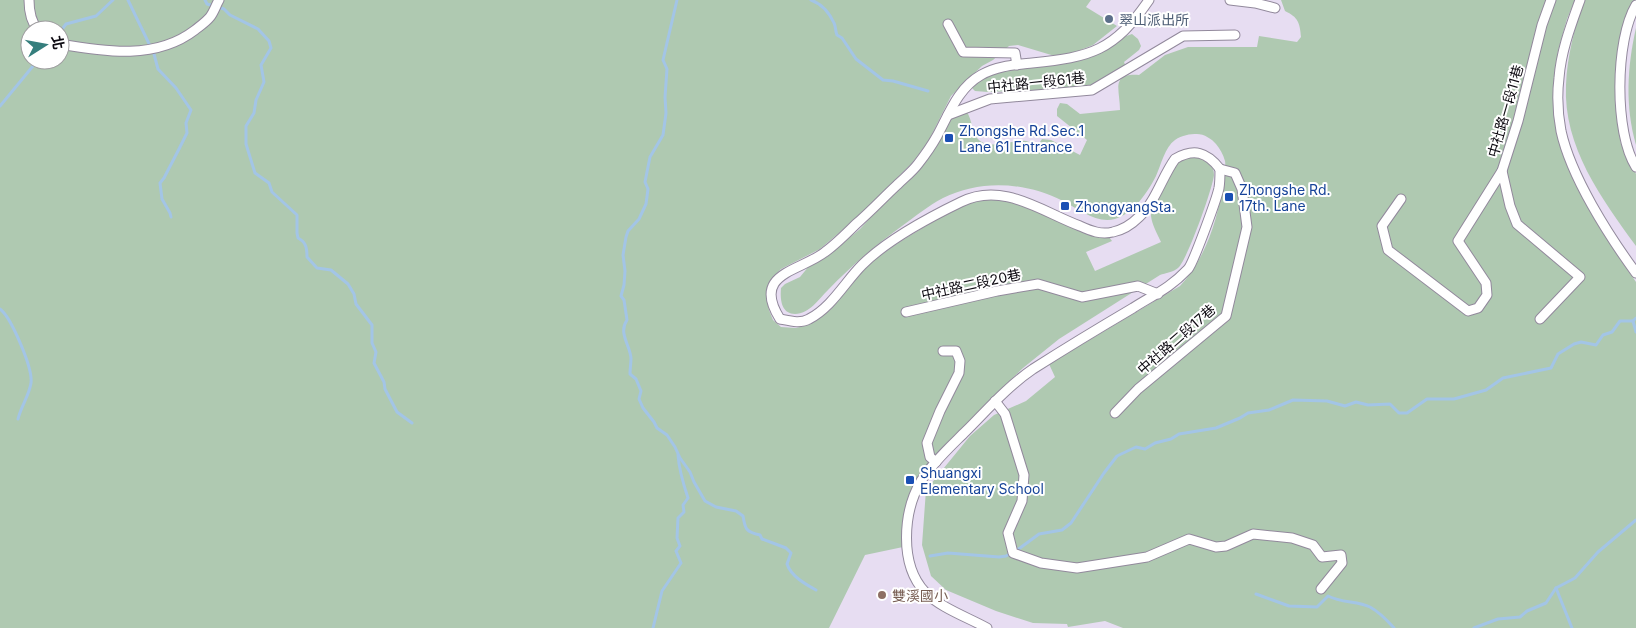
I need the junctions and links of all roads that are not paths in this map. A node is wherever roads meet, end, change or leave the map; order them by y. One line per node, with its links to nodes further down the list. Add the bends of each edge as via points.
1 (29, 0): 9 (street)
2 (219, 0): 12 (street, via 210,18 187,36 161,48 133,52)
3 (1148, 0): 13 (street, via 1137,17 1113,41 1095,51 1067,60)
4 (1230, 0): 8 (street)
5 (1551, 0): 17 (street, 中社路一段11巷)
6 (1580, 0): 19 (street, via 1564,49 1559,78 1561,131 1576,172 1617,247)
7 (1636, 5): 15 (street, via 1625,37 1621,70 1624,135)
8 (1275, 8)
9 (32, 20)
10 (948, 24): 13 (street, via 964,52 1015,53)
11 (1235, 35): 14 (street, 中社路一段61巷, via 1182,36 1092,90 990,98)
12 (70, 46)
13 (1017, 65): 14 (street, via 993,69 980,76 956,101)
14 (948, 115): 16 (street, via 918,165 824,253 782,274 774,283 773,307 780,318 794,322 807,320 821,312 862,265 881,249 963,201 980,196 1005,195 1096,233 1113,232 1140,216 1175,159 1194,153 1206,155)
15 (1636, 167)
16 (1220, 169): 20 (street, via 1218,189 1190,267); 25 (street, 中社路二段17巷, via 1235,173 1242,189 1247,227 1226,316 1138,389)
17 (1502, 170): 18 (street, 中社路一段11巷, via 1458,241 1486,283 1487,295 1478,308 1468,311 1388,250 1382,226); 22 (street, via 1517,224 1580,277)
18 (1401, 198)
19 (1636, 273)
20 (1158, 294): 21 (street, 中社路二段20巷, via 1138,286 1082,297 1038,284); 24 (street, via 1031,371)
21 (906, 312)
22 (1540, 319)
23 (943, 351): 26 (street, via 956,351 960,361 959,373 927,443 930,457)
24 (995, 401): 26 (street); 27 (street, via 1005,414 1024,475 1022,501 1008,533 1013,553 1041,563 1077,568 1147,557 1189,539 1216,547 1253,534 1292,538 1313,545 1322,557 1341,555 1342,563)
25 (1115, 414)
26 (936, 462): 28 (street, via 914,498 906,541 908,558 925,592)
27 (1321, 589)
28 (987, 628)

